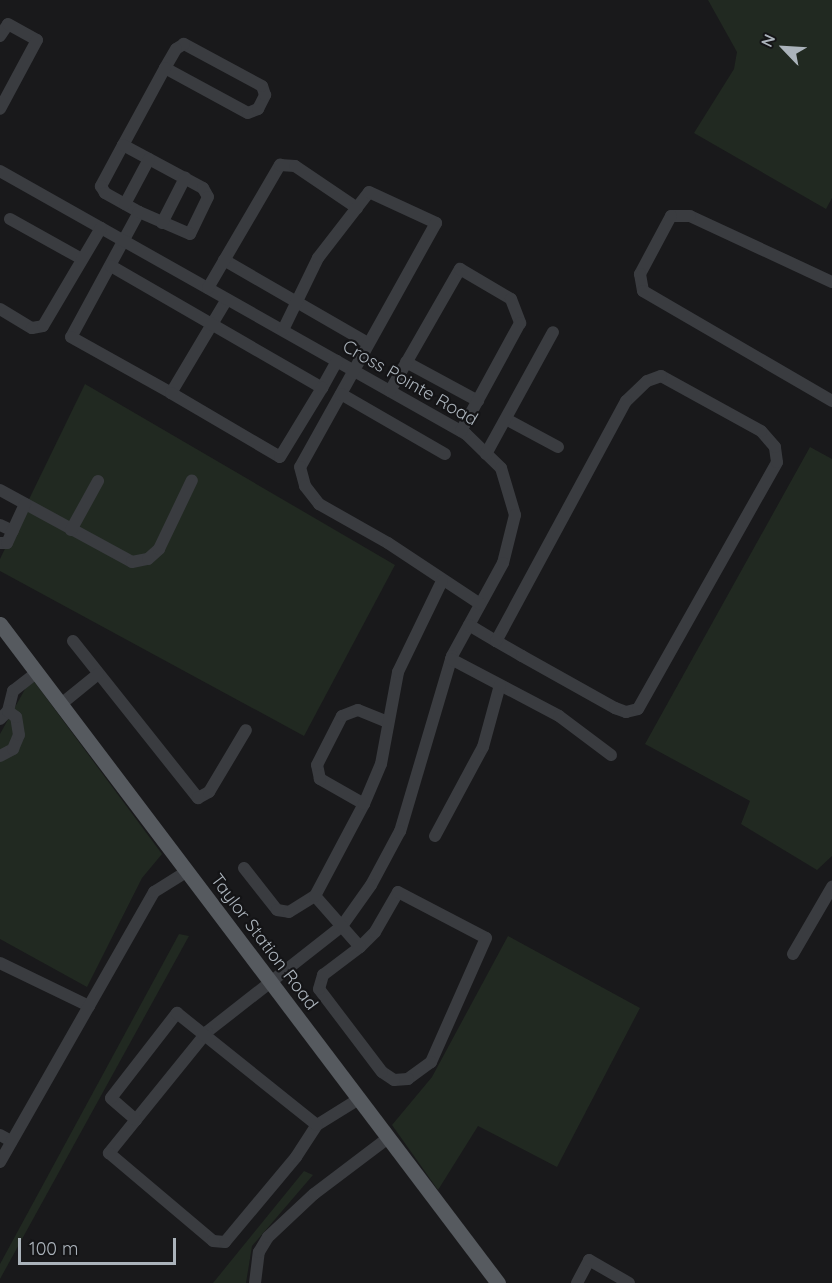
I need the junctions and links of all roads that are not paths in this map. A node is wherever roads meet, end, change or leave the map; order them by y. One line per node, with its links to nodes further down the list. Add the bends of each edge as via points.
1 (0, 36): 3 (street, via 8,24 37,40)
2 (165, 68): 2 (street, via 176,49 184,44 262,86 265,95 258,109 248,113); 4 (street)
3 (0, 109)
4 (123, 145): 5 (street); 8 (street, via 101,186 105,193)
5 (149, 159): 7 (street); 8 (street)
6 (0, 171): 13 (street, Cross Pointe Road)
7 (184, 178): 12 (street); 12 (street, via 203,188 207,202 190,234)
8 (125, 204): 10 (street)
9 (357, 208): 16 (street, via 295,166 280,165); 21 (street, via 318,258); 26 (street, via 369,192 436,223)
10 (139, 212): 12 (street); 14 (street)
11 (10, 219): 15 (street)
12 (162, 223)
13 (101, 228): 14 (street, Cross Pointe Road); 15 (street)
14 (125, 241): 17 (street); 19 (street, Cross Pointe Road)
15 (82, 259): 22 (street, via 43,326 32,328)
16 (224, 260): 19 (street); 21 (street)
17 (111, 266): 23 (street); 32 (street, via 71,337)
18 (832, 282): 35 (street, via 690,216 672,216 640,274 643,291)
19 (208, 288): 20 (street, Cross Pointe Road)
20 (227, 299): 23 (street); 24 (street, Cross Pointe Road)
21 (297, 301): 24 (street); 26 (street)
22 (0, 309)
23 (213, 323): 30 (street); 32 (street)
24 (283, 330): 27 (street, Cross Pointe Road)
25 (552, 332): 36 (street)
26 (368, 343): 29 (street)
27 (337, 361): 29 (street, Cross Pointe Road); 30 (street)
28 (406, 362): 31 (street); 34 (street); 34 (street, via 460,269 511,299 520,323)
29 (354, 371): 31 (street, Cross Pointe Road); 33 (street)
30 (322, 388): 32 (street, via 280,457)
31 (390, 391): 37 (street, Cross Pointe Road)
32 (171, 393)
33 (341, 394): 39 (street); 49 (street, via 300,467 304,486 319,504 388,543)
34 (478, 401): 37 (street)
35 (832, 401)
36 (506, 419): 38 (street); 40 (street)
37 (461, 431): 40 (street, Cross Pointe Road)
38 (558, 447)
39 (445, 454)
40 (486, 454): 50 (street, Cross Pointe Road, via 501,468 515,515 503,563)
41 (192, 480): 46 (street, via 159,549 148,559 132,562)
42 (98, 481): 46 (street)
43 (0, 490): 44 (street)
44 (25, 504): 46 (street); 47 (street)
45 (0, 525): 47 (street)
46 (71, 530)
47 (13, 531): 48 (street, via 7,543)
48 (0, 543)
49 (442, 581): 50 (street); 61 (street, via 398,672)
50 (480, 604): 52 (street, Cross Pointe Road)
51 (0, 624): 56 (main road, Taylor Station Road)
52 (469, 626): 54 (street); 55 (street, Cross Pointe Road)
53 (73, 641): 57 (street)
54 (496, 641): 54 (street, via 615,708 626,712 638,710 777,462 775,447 761,431 661,376 647,381 626,401)
55 (451, 659): 58 (street); 71 (street, Cross Pointe Road, via 400,831 371,885)
56 (36, 673): 59 (main road, Taylor Station Road); 60 (street, via 13,691)
57 (98, 674): 59 (street); 62 (street, via 198,798 209,792)
58 (500, 685): 63 (street, via 559,716); 66 (street, via 483,747)
59 (60, 705): 68 (main road, Taylor Station Road)
60 (4, 715): 64 (street, via 15,717 19,735 13,749)
61 (387, 722): 65 (street, via 381,764); 65 (street, via 358,710 342,716 317,765 320,779)
62 (246, 730)
63 (611, 755)
64 (0, 756)
65 (364, 804): 70 (street)
66 (435, 836)
67 (244, 868): 70 (street, via 277,910 289,912)
68 (186, 872): 75 (main road, Taylor Station Road); 76 (street, via 154,892)
69 (832, 886): 73 (street)
70 (315, 896): 71 (street)
71 (342, 926): 72 (street); 75 (street, Cross Pointe Road)
72 (360, 947): 72 (street, via 323,975 319,989 382,1072 394,1080 408,1080 430,1062 486,938 398,892 375,933)
73 (793, 954)
74 (0, 963): 76 (street)
75 (271, 983): 77 (street, Cross Pointe Road); 78 (main road, Taylor Station Road)
76 (89, 1006): 81 (street)
77 (205, 1033): 79 (street, Cross Pointe Road); 79 (street, via 177,1013 111,1098); 80 (street)
78 (359, 1099): 80 (street); 82 (main road, Taylor Station Road)
79 (136, 1120): 80 (street, Cross Pointe Road, via 110,1153 213,1241 225,1242 296,1157)
80 (316, 1125)
81 (6, 1138): 83 (street)
82 (388, 1138): 84 (street, via 314,1194 268,1237 259,1252); 85 (main road, Taylor Station Road)
83 (0, 1162)
84 (255, 1283)
85 (498, 1283)
86 (577, 1283): 87 (street, via 589,1260)
87 (629, 1283)

